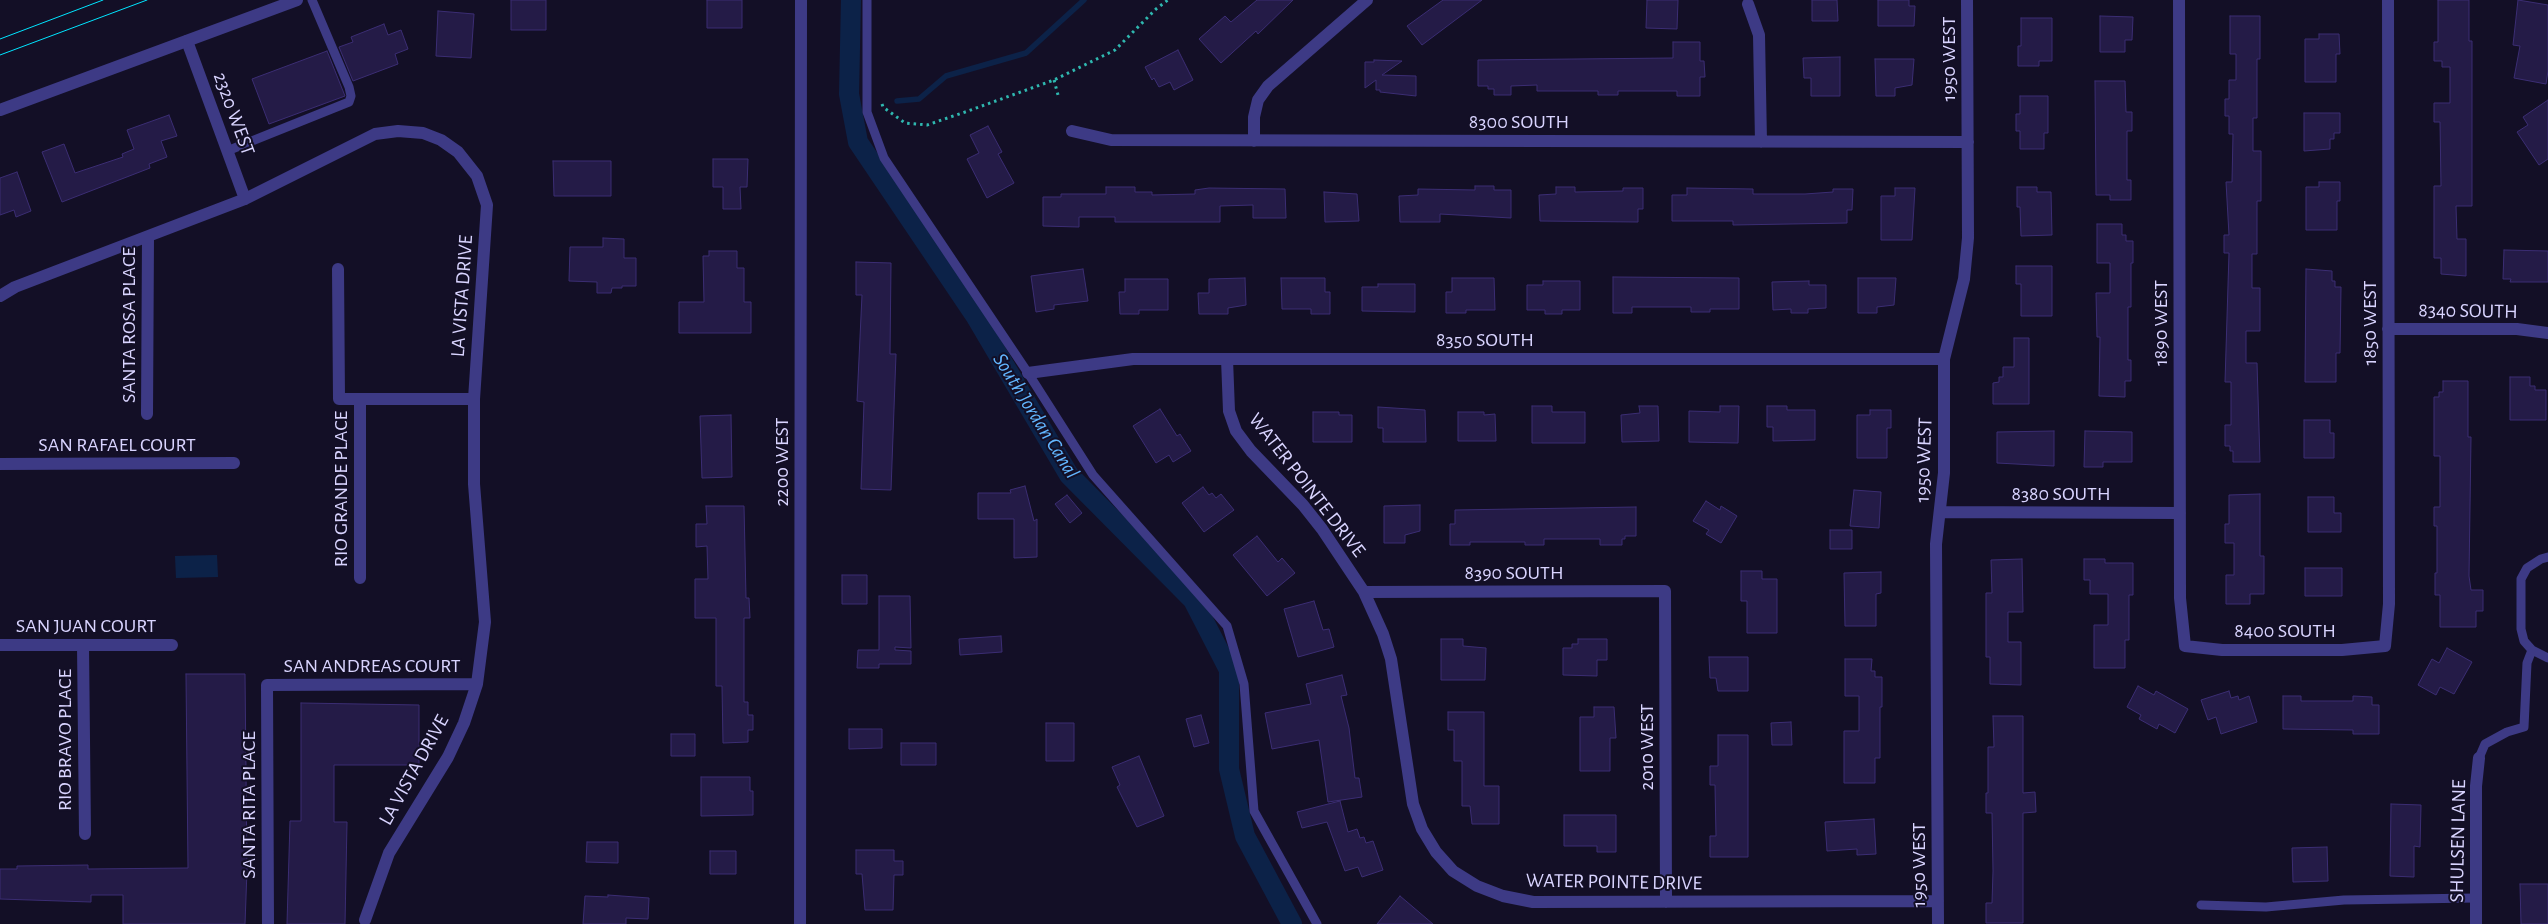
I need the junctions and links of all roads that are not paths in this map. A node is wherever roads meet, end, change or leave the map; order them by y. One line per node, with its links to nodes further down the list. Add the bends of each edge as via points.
1 (297, 0): 10 (street)
2 (312, 0): 16 (lane, via 352,96 349,102)
3 (801, 0): 54 (street, 2200 WEST)
4 (867, 0): 25 (lane, via 867,112 884,158)
5 (1367, 0): 13 (street, via 1268,86 1258,100)
6 (1967, 0): 15 (street, 1950 WEST)
7 (2179, 0): 32 (street, 1890 WEST)
8 (2388, 0): 21 (street, 1850 WEST)
9 (1748, 4): 14 (street, via 1759,35)
10 (187, 41): 11 (street); 16 (street, 2320 WEST)
11 (0, 110)
12 (1072, 131): 13 (street, 8300 SOUTH, via 1111,140)
13 (1254, 141): 14 (street, 8300 SOUTH)
14 (1761, 142): 15 (street, 8300 SOUTH)
15 (1968, 142): 24 (street, 1950 WEST, via 1967,261)
16 (227, 151): 17 (street, 2320 WEST)
17 (245, 199): 18 (street, LA VISTA DRIVE); 27 (street, LA VISTA DRIVE, via 376,134 398,131 423,133 458,152 477,176 487,205)
18 (148, 237): 20 (street, LA VISTA DRIVE, via 14,287); 28 (street, SANTA ROSA PLACE)
19 (338, 269): 26 (street, via 339,399)
20 (0, 296)
21 (2388, 329): 22 (street, 8340 SOUTH, via 2517,329); 41 (street, 1850 WEST, via 2389,604)
22 (2548, 333)
23 (1227, 359): 24 (street, 8350 SOUTH); 25 (street, 8350 SOUTH, via 1133,359); 36 (street, WATER POINTE DRIVE, via 1229,411 1236,431 1303,505)
24 (1944, 359): 31 (street, 1950 WEST)
25 (1028, 372): 55 (lane, via 1093,475 1227,626 1244,684 1254,811)
26 (360, 399): 27 (street); 34 (street, RIO GRANDE PLACE)
27 (474, 399): 44 (street, LA VISTA DRIVE, via 474,484 485,622)
28 (147, 414)
29 (234, 463): 30 (street, SAN RAFAEL COURT)
30 (0, 464)
31 (1941, 512): 32 (street, 8380 SOUTH); 49 (street, 1950 WEST, via 1936,544)
32 (2180, 513): 40 (street, 1890 WEST, via 2180,598)
33 (2548, 557): 42 (lane, via 2527,568 2521,579 2521,630 2524,641)
34 (360, 578)
35 (1665, 591): 36 (street, 8390 SOUTH); 50 (street, 2010 WEST)
36 (1364, 592): 50 (street, WATER POINTE DRIVE, via 1391,659 1413,804 1422,829 1453,871 1477,886 1533,902)
37 (0, 645): 38 (street, SAN JUAN COURT)
38 (83, 645): 39 (street, SAN JUAN COURT); 47 (street, RIO BRAVO PLACE)
39 (172, 645)
40 (2185, 646): 41 (street, 8400 SOUTH, via 2222,650 2342,650)
41 (2385, 646)
42 (2532, 650): 43 (lane); 46 (lane, via 2527,664 2524,727 2484,744)
43 (2548, 658)
44 (477, 684): 45 (street, SAN ANDREAS COURT); 52 (street, LA VISTA DRIVE, via 448,757 389,852)
45 (267, 685): 53 (street, SANTA RITA PLACE)
46 (2479, 758): 48 (street, SHULSEN LANE)
47 (85, 834)
48 (2476, 898): 51 (lane, via 2344,900 2266,907); 57 (street, SHULSEN LANE)
49 (1938, 901): 50 (street, WATER POINTE DRIVE); 56 (street, 1950 WEST)
50 (1666, 902)
51 (2201, 906)
52 (365, 920)
53 (268, 924)
54 (800, 924)
55 (1317, 924)
56 (1938, 924)
57 (2476, 924)

